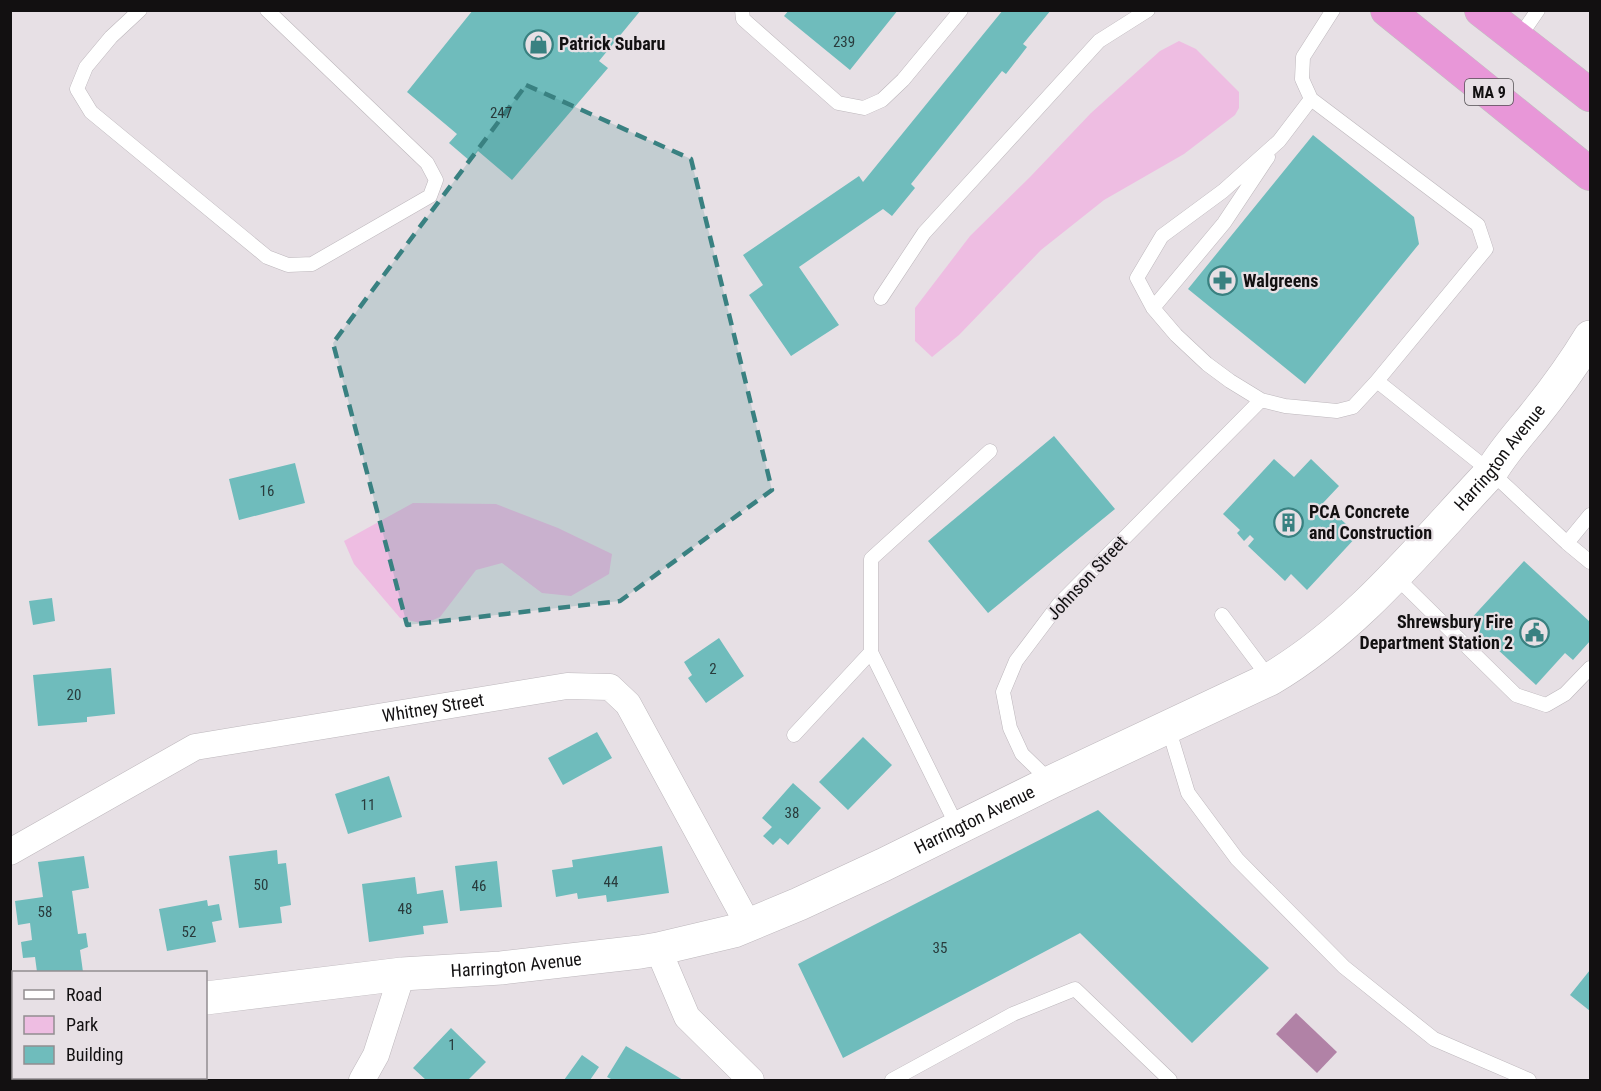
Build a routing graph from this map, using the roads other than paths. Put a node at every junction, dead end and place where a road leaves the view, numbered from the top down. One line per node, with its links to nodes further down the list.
1 (141, 10): 2 (lane)
2 (267, 10)
3 (742, 10): 4 (lane)
4 (961, 10)
5 (1148, 10): 15 (lane)
6 (1333, 10): 12 (lane)
7 (1387, 10): 14 (highway, MA 9)
8 (1481, 10): 10 (highway)
9 (1538, 10): 10 (lane)
10 (1518, 39): 11 (highway)
11 (1590, 95)
12 (1311, 99): 13 (lane); 18 (lane)
13 (1279, 141): 16 (lane); 16 (lane)
14 (1590, 174)
15 (881, 298)
16 (1154, 308): 19 (lane)
17 (1590, 337): 21 (main road, Harrington Avenue)
18 (1377, 381): 19 (lane); 21 (lane)
19 (1261, 400): 32 (lane, Johnson Street)
20 (990, 451): 27 (lane)
21 (1491, 472): 23 (lane); 25 (main road, Harrington Avenue)
22 (1590, 515): 23 (lane)
23 (1567, 543): 24 (lane)
24 (1590, 562)
25 (1394, 575): 28 (lane); 29 (main road, Harrington Avenue)
26 (1222, 615): 29 (lane)
27 (871, 652): 31 (lane); 33 (lane)
28 (1590, 668)
29 (1270, 679): 30 (main road, Harrington Avenue)
30 (1168, 727): 32 (main road, Harrington Avenue); 43 (lane)
31 (794, 735)
32 (1051, 782): 33 (main road, Harrington Avenue)
33 (958, 828): 35 (main road, Harrington Avenue)
34 (10, 852): 35 (street, Whitney Street)
35 (749, 926): 36 (main road, Harrington Avenue)
36 (658, 949): 37 (main road, Harrington Avenue); 39 (street)
37 (402, 974): 38 (main road, Harrington Avenue); 40 (street)
38 (207, 998)
39 (740, 1077)
40 (362, 1080)
41 (892, 1080): 42 (lane)
42 (1170, 1080)
43 (1529, 1080)

